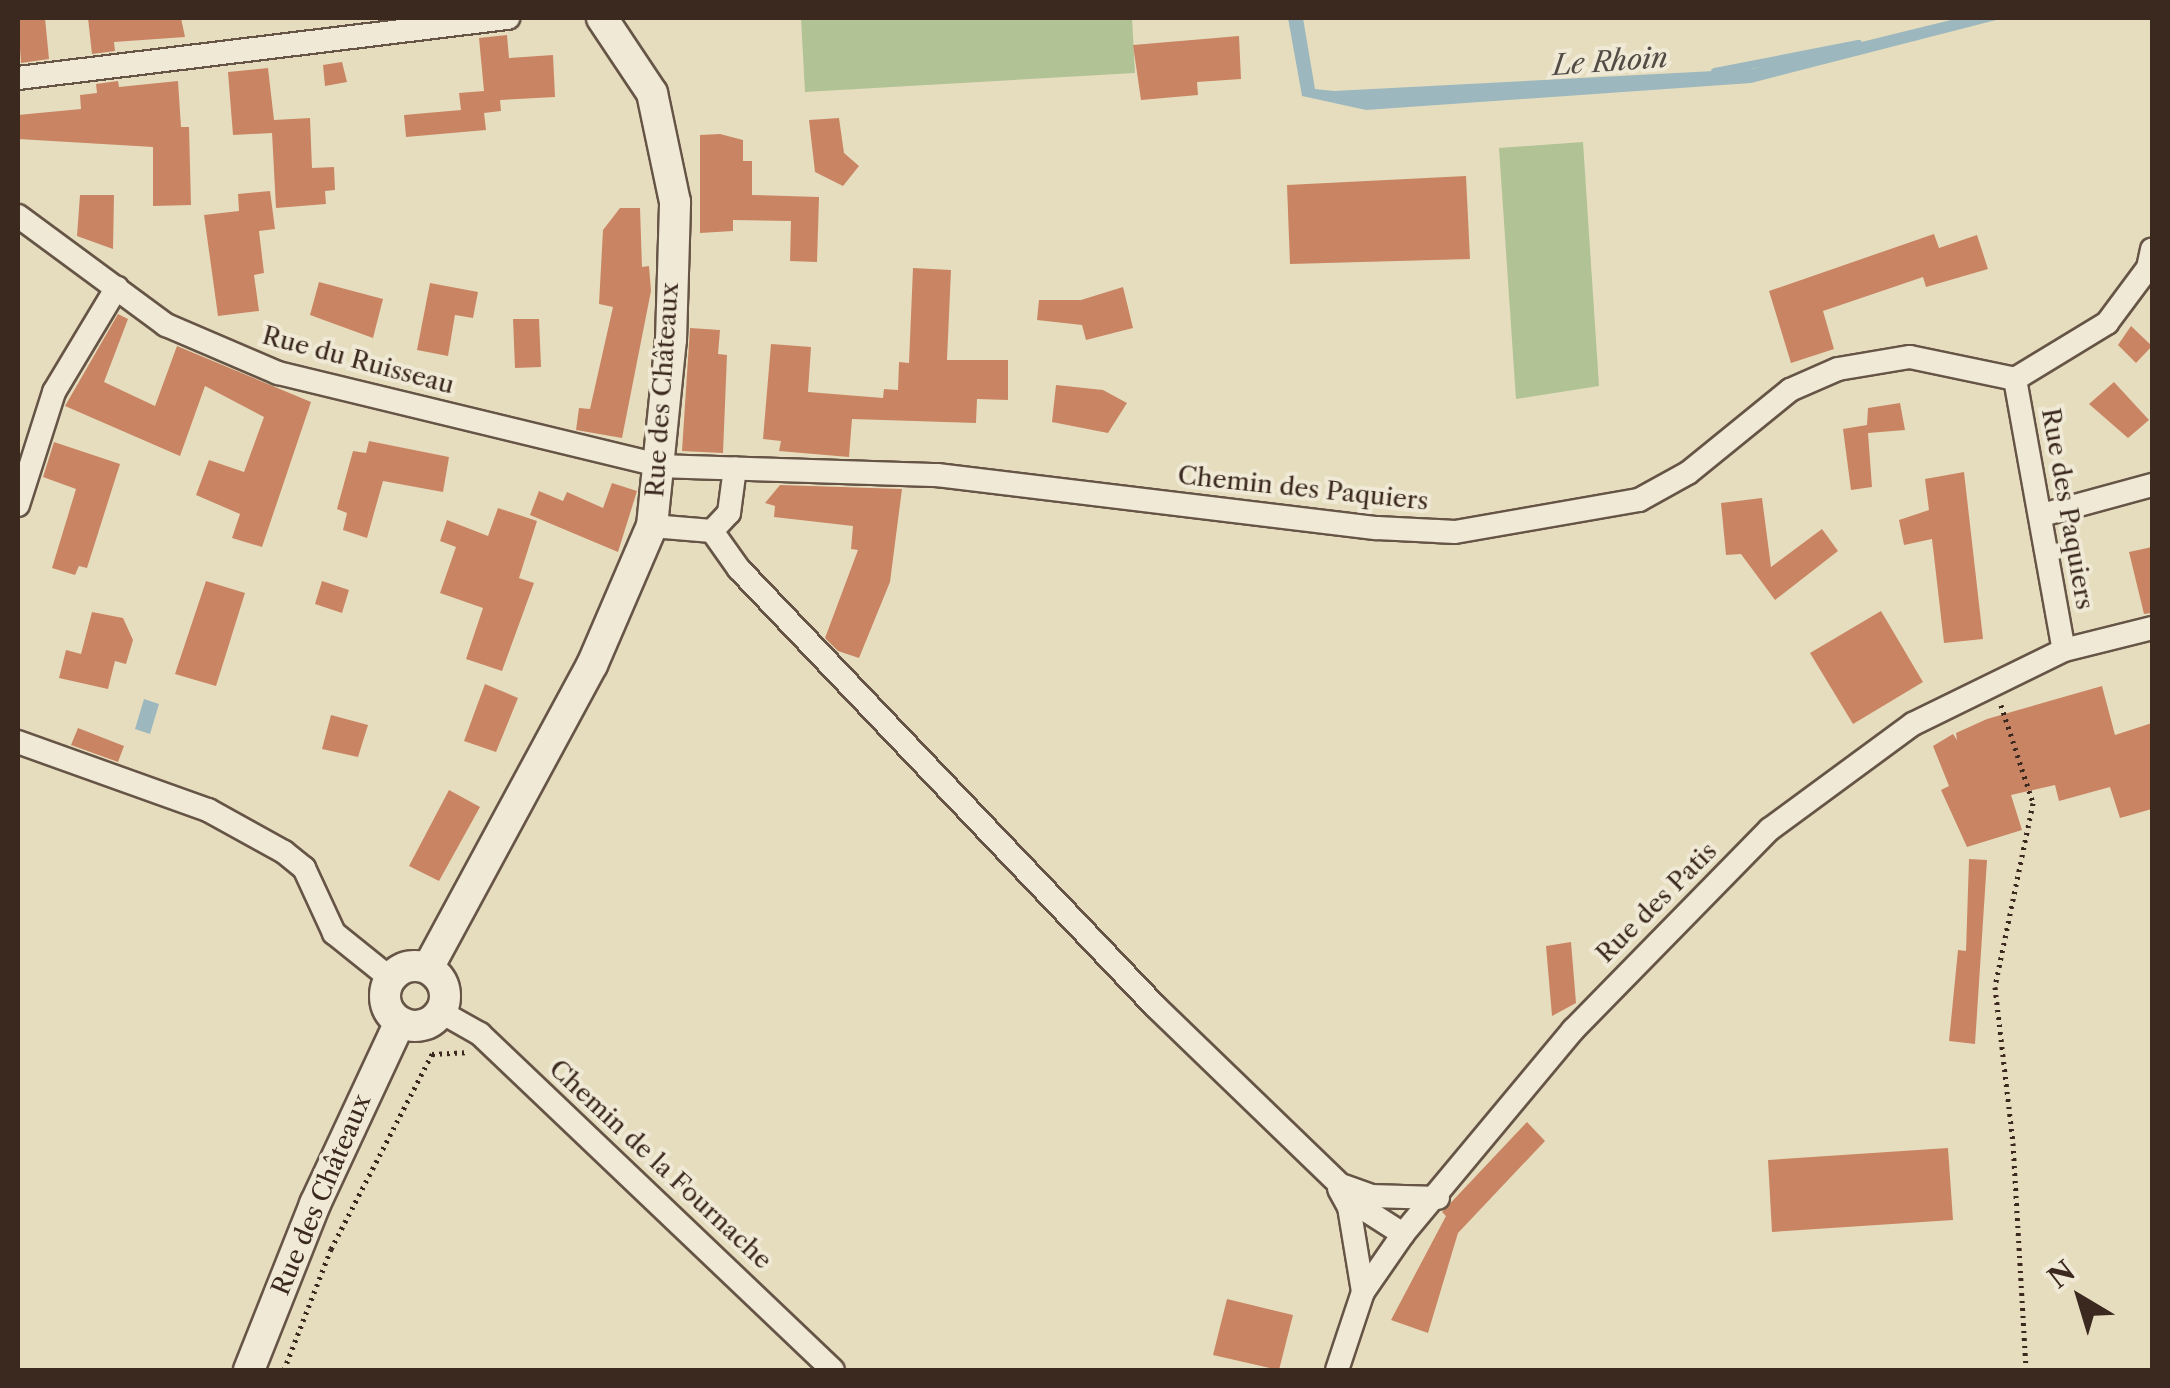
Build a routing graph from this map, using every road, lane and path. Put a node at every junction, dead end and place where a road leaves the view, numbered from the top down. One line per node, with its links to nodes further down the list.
1 (508, 18): 3 (street)
2 (602, 18): 8 (street, Rue des Châteaux)
3 (18, 78)
4 (18, 216): 6 (street, Rue du Ruisseau)
5 (2152, 249): 7 (street)
6 (116, 287): 8 (street, Rue du Ruisseau); 11 (street)
7 (2015, 379): 9 (street, Chemin des Paquiers); 12 (street, Rue des Paquiers)
8 (661, 466): 9 (street, Chemin des Paquiers); 13 (street, Rue des Châteaux)
9 (735, 468): 14 (street)
10 (2152, 485): 12 (street)
11 (18, 505)
12 (2042, 515): 16 (street, Rue des Paquiers)
13 (652, 526): 14 (street); 19 (street, Rue des Châteaux)
14 (712, 531): 24 (street)
15 (2152, 628): 16 (street, Rue des Patis)
16 (2064, 650): 17 (street, Rue des Patis)
17 (1994, 684): 25 (street, Rue des Patis); 32 (path)
18 (18, 742): 20 (street)
19 (428, 968): 20 (street); 21 (street)
20 (390, 978): 22 (street)
21 (441, 1012): 22 (street); 23 (street, Chemin de la Fournache)
22 (400, 1022): 28 (street, Rue des Châteaux)
23 (480, 1034): 29 (path); 30 (street, Chemin de la Fournache)
24 (1336, 1182): 25 (street); 26 (street); 27 (street)
25 (1438, 1198): 26 (street, Rue des Patis)
26 (1403, 1234): 27 (street, Rue des Patis)
27 (1363, 1292): 31 (street, Rue des Patis)
28 (248, 1370)
29 (284, 1370)
30 (832, 1370)
31 (1336, 1370)
32 (2026, 1370)

